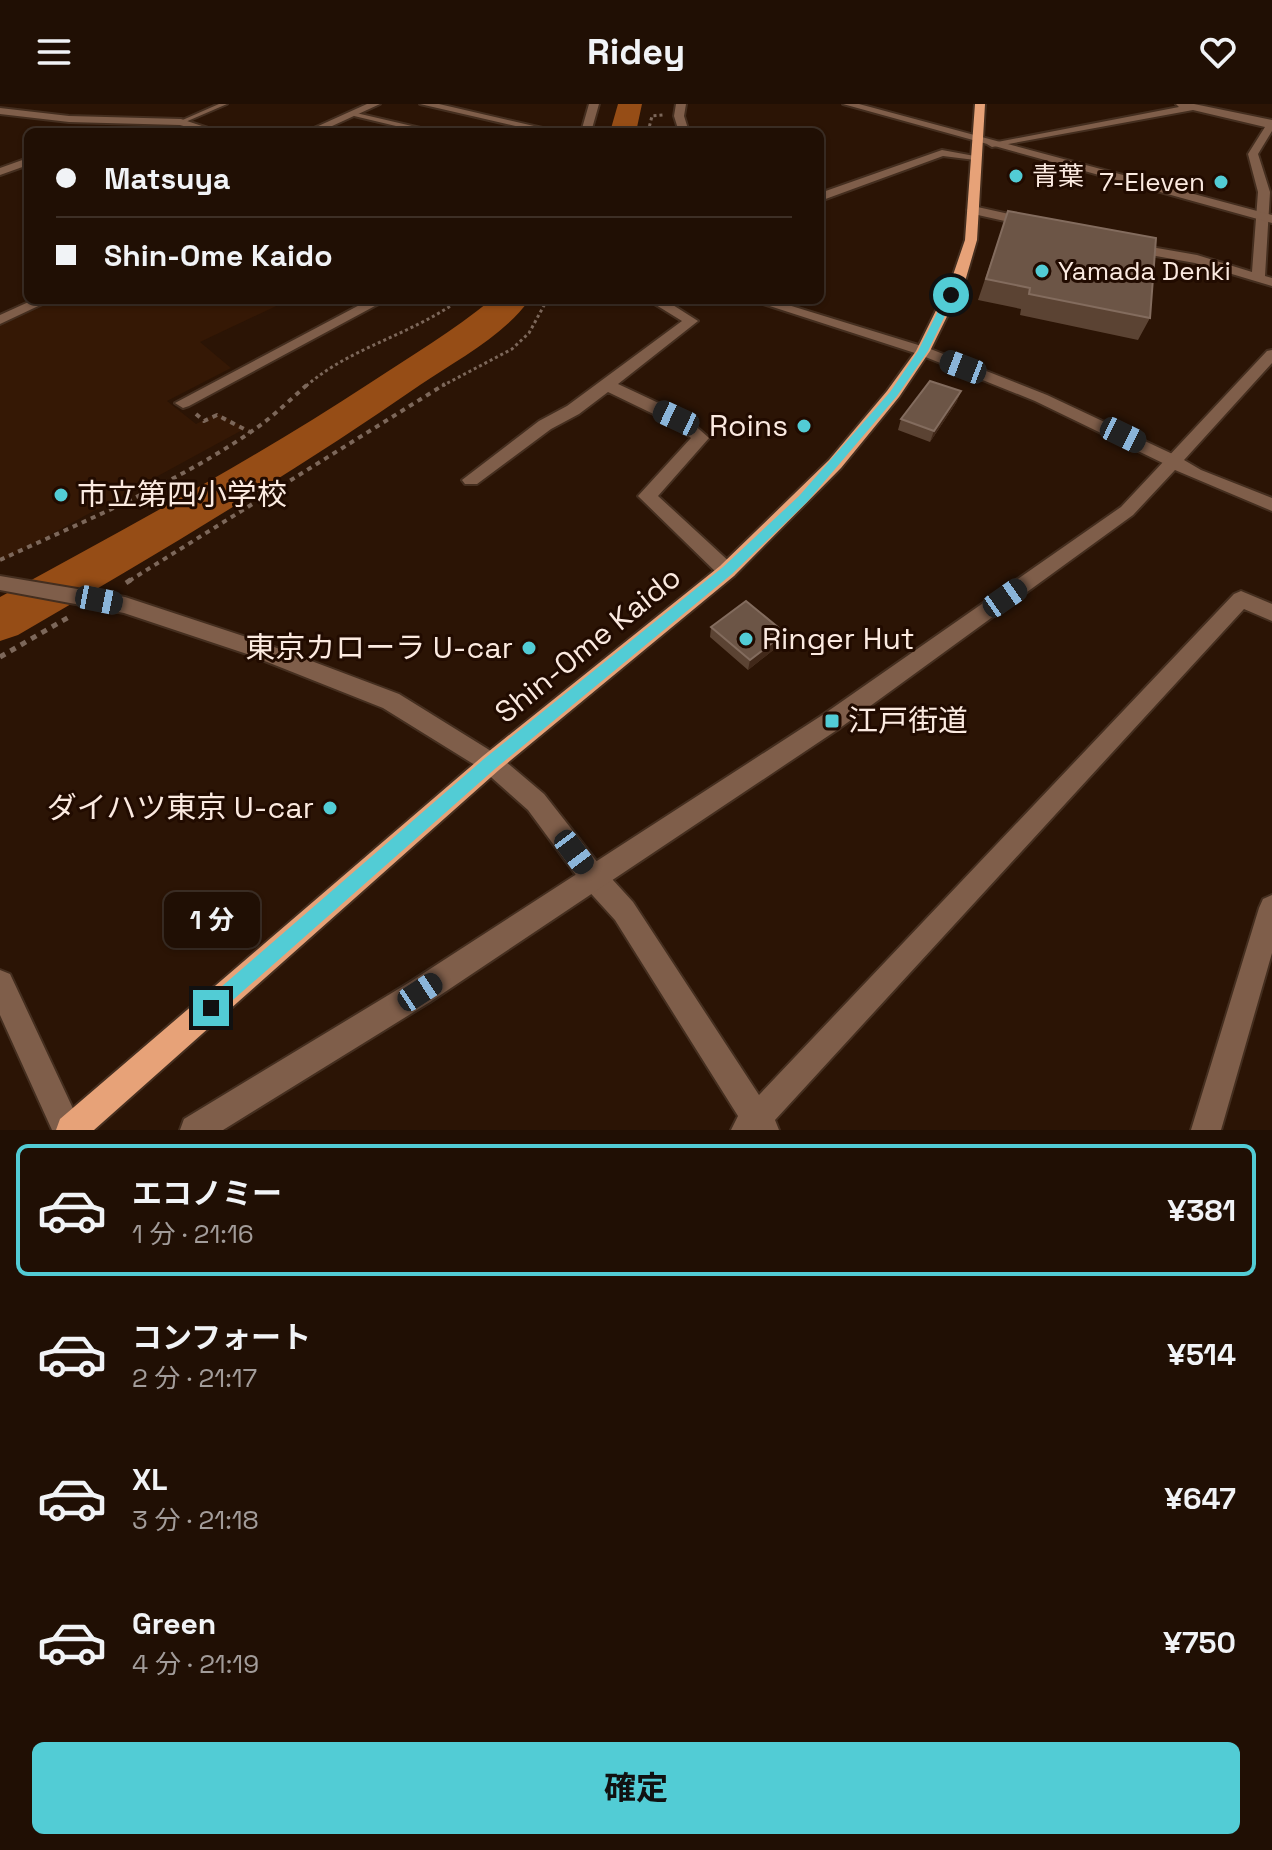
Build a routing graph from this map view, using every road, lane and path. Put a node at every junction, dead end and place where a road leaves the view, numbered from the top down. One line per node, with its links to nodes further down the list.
1 (224, 104): 14 (lane)
2 (375, 104): 11 (street)
3 (425, 104): 21 (street)
4 (593, 104): 22 (street)
5 (681, 104): 24 (street)
6 (848, 104): 25 (street)
7 (980, 104): 25 (main road, Shin-Ome Kaido)
8 (1181, 104): 9 (street)
9 (1193, 107): 15 (street); 25 (street)
10 (0, 111): 13 (street)
11 (352, 114): 19 (street); 20 (lane)
12 (666, 115): 23 (path)
13 (116, 116): 14 (street); 16 (street)
14 (182, 120): 17 (street); 18 (street)
15 (1271, 126): 30 (street)
16 (98, 128)
17 (174, 128)
18 (202, 128)
19 (320, 128)
20 (412, 128)
21 (536, 128)
22 (587, 128)
23 (649, 128)
24 (684, 128)
25 (982, 147): 28 (street); 29 (main road, Shin-Ome Kaido); 30 (street)
26 (24, 163): 27 (street)
27 (0, 172)
28 (824, 196)
29 (973, 210): 31 (street); 42 (main road, Shin-Ome Kaido)
30 (1266, 217): 33 (street)
31 (1043, 226)
32 (1112, 244): 33 (street)
33 (1258, 278): 34 (street)
34 (1272, 282)
35 (35, 304): 41 (street)
36 (371, 304): 45 (street)
37 (454, 304): 46 (path)
38 (543, 304): 53 (path)
39 (662, 304): 44 (street)
40 (771, 304): 42 (street)
41 (0, 320)
42 (923, 351): 47 (street); 51 (main road, Shin-Ome Kaido)
43 (1272, 354): 47 (street)
44 (607, 385): 48 (street); 51 (street)
45 (183, 403): 46 (path)
46 (250, 432): 50 (path)
47 (1175, 462): 49 (street); 57 (street)
48 (471, 480)
49 (1272, 505)
50 (0, 560)
51 (727, 571): 56 (main road, Shin-Ome Kaido)
52 (0, 583): 53 (street)
53 (99, 600): 55 (path); 56 (street)
54 (1272, 613): 60 (street)
55 (0, 657)
56 (491, 763): 57 (street); 61 (main road, Shin-Ome Kaido)
57 (593, 877): 60 (street); 62 (street)
58 (1272, 908): 63 (street)
59 (0, 984): 61 (street)
60 (756, 1127)
61 (70, 1130)
62 (195, 1130)
63 (1206, 1130)

